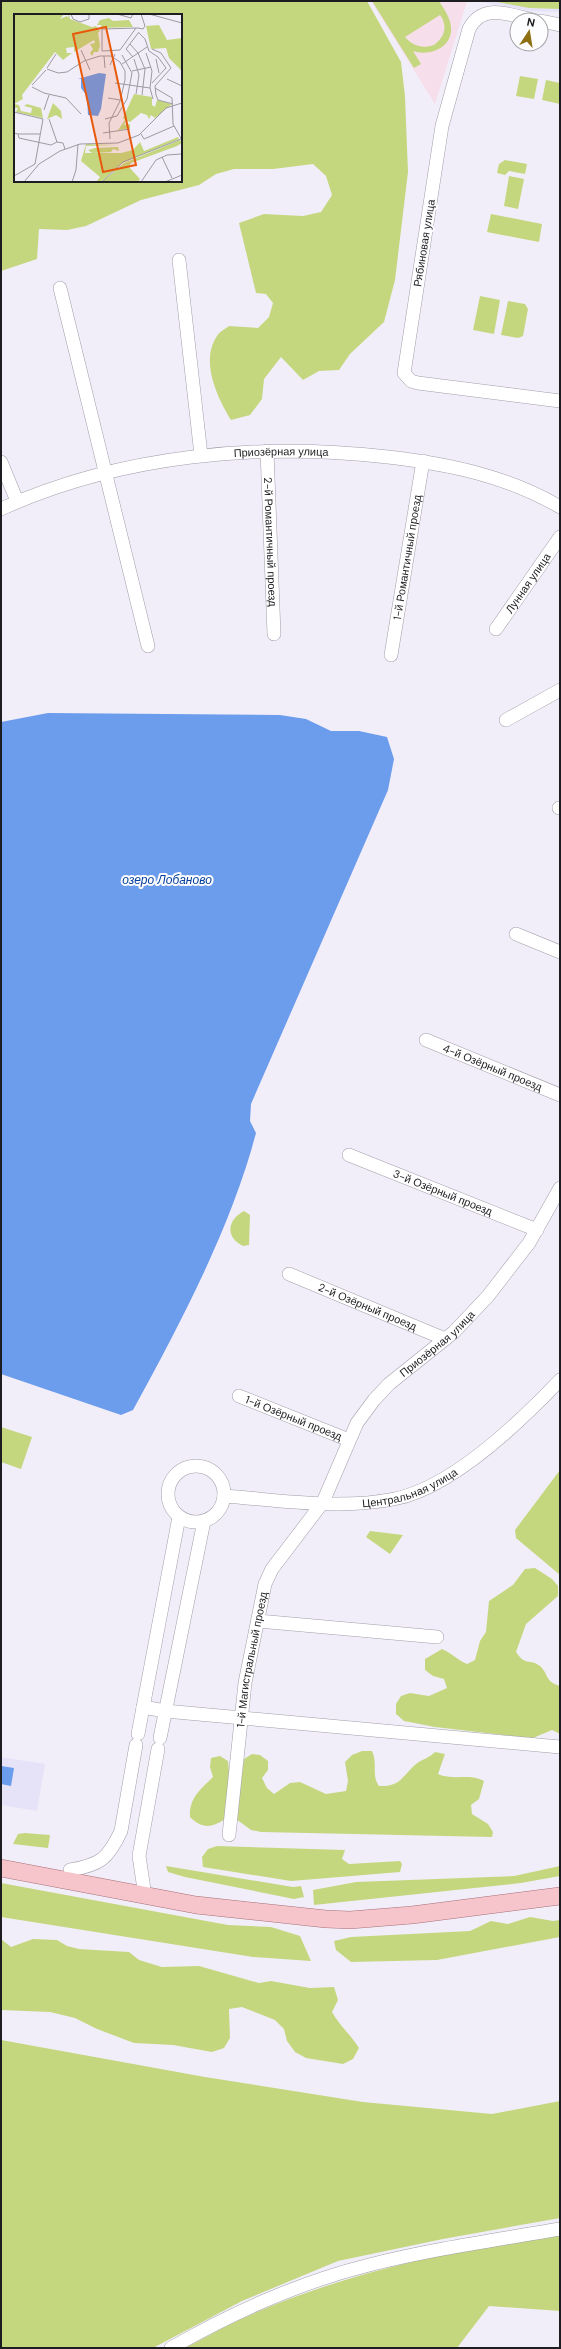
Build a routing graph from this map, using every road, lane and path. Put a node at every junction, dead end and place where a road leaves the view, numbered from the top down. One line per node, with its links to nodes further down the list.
1 (509, 15): 6 (street, Рябиновая улица)
2 (549, 23): 3 (street)
3 (560, 25)
4 (178, 260): 8 (street)
5 (60, 288): 11 (street)
6 (560, 401)
7 (267, 451): 8 (street, Приозёрная улица); 9 (street, Приозёрная улица); 17 (street, 2-й Романтичный проезд)
8 (201, 455): 11 (street, Приозёрная улица)
9 (423, 461): 13 (street, Приозёрная улица); 19 (street, 1-й Романтичный проезд)
10 (1, 462): 12 (street)
11 (106, 474): 12 (street, Приозёрная улица); 18 (street)
12 (17, 502): 14 (street, Приозёрная улица)
13 (560, 507)
14 (1, 509)
15 (560, 537): 16 (street, Лунная улица)
16 (496, 629)
17 (274, 634)
18 (148, 646)
19 (391, 655)
20 (560, 690): 21 (street)
21 (506, 720)
22 (516, 934): 23 (street)
23 (560, 952)
24 (426, 1040): 25 (street, 4-й Озёрный проезд)
25 (560, 1095)
26 (349, 1155): 28 (street, 3-й Озёрный проезд)
27 (560, 1188): 28 (street, Приозёрная улица)
28 (537, 1230): 30 (street, Приозёрная улица)
29 (289, 1274): 30 (street, 2-й Озёрный проезд)
30 (445, 1339): 33 (street, Приозёрная улица)
31 (560, 1380): 35 (street, Центральная улица)
32 (239, 1396): 33 (street, 1-й Озёрный проезд)
33 (349, 1440): 35 (street, Приозёрная улица)
34 (224, 1496): 35 (street, Центральная улица); 36 (street); 37 (street)
35 (323, 1502): 38 (street, 1-й Магистральный проезд)
36 (179, 1517): 37 (street); 40 (street)
37 (204, 1521): 41 (street)
38 (258, 1621): 39 (street); 42 (street, 1-й Магистральный проезд)
39 (437, 1637)
40 (143, 1707): 41 (street); 47 (street)
41 (165, 1711): 42 (street); 48 (street)
42 (241, 1718): 43 (street); 44 (street, 1-й Магистральный проезд)
43 (560, 1747)
44 (229, 1835)
45 (1, 1856): 47 (main road)
46 (1, 1868): 48 (main road)
47 (70, 1870): 48 (main road)
48 (145, 1890): 49 (main road)
49 (560, 1896)
50 (560, 2229): 51 (street)
51 (171, 2348)

